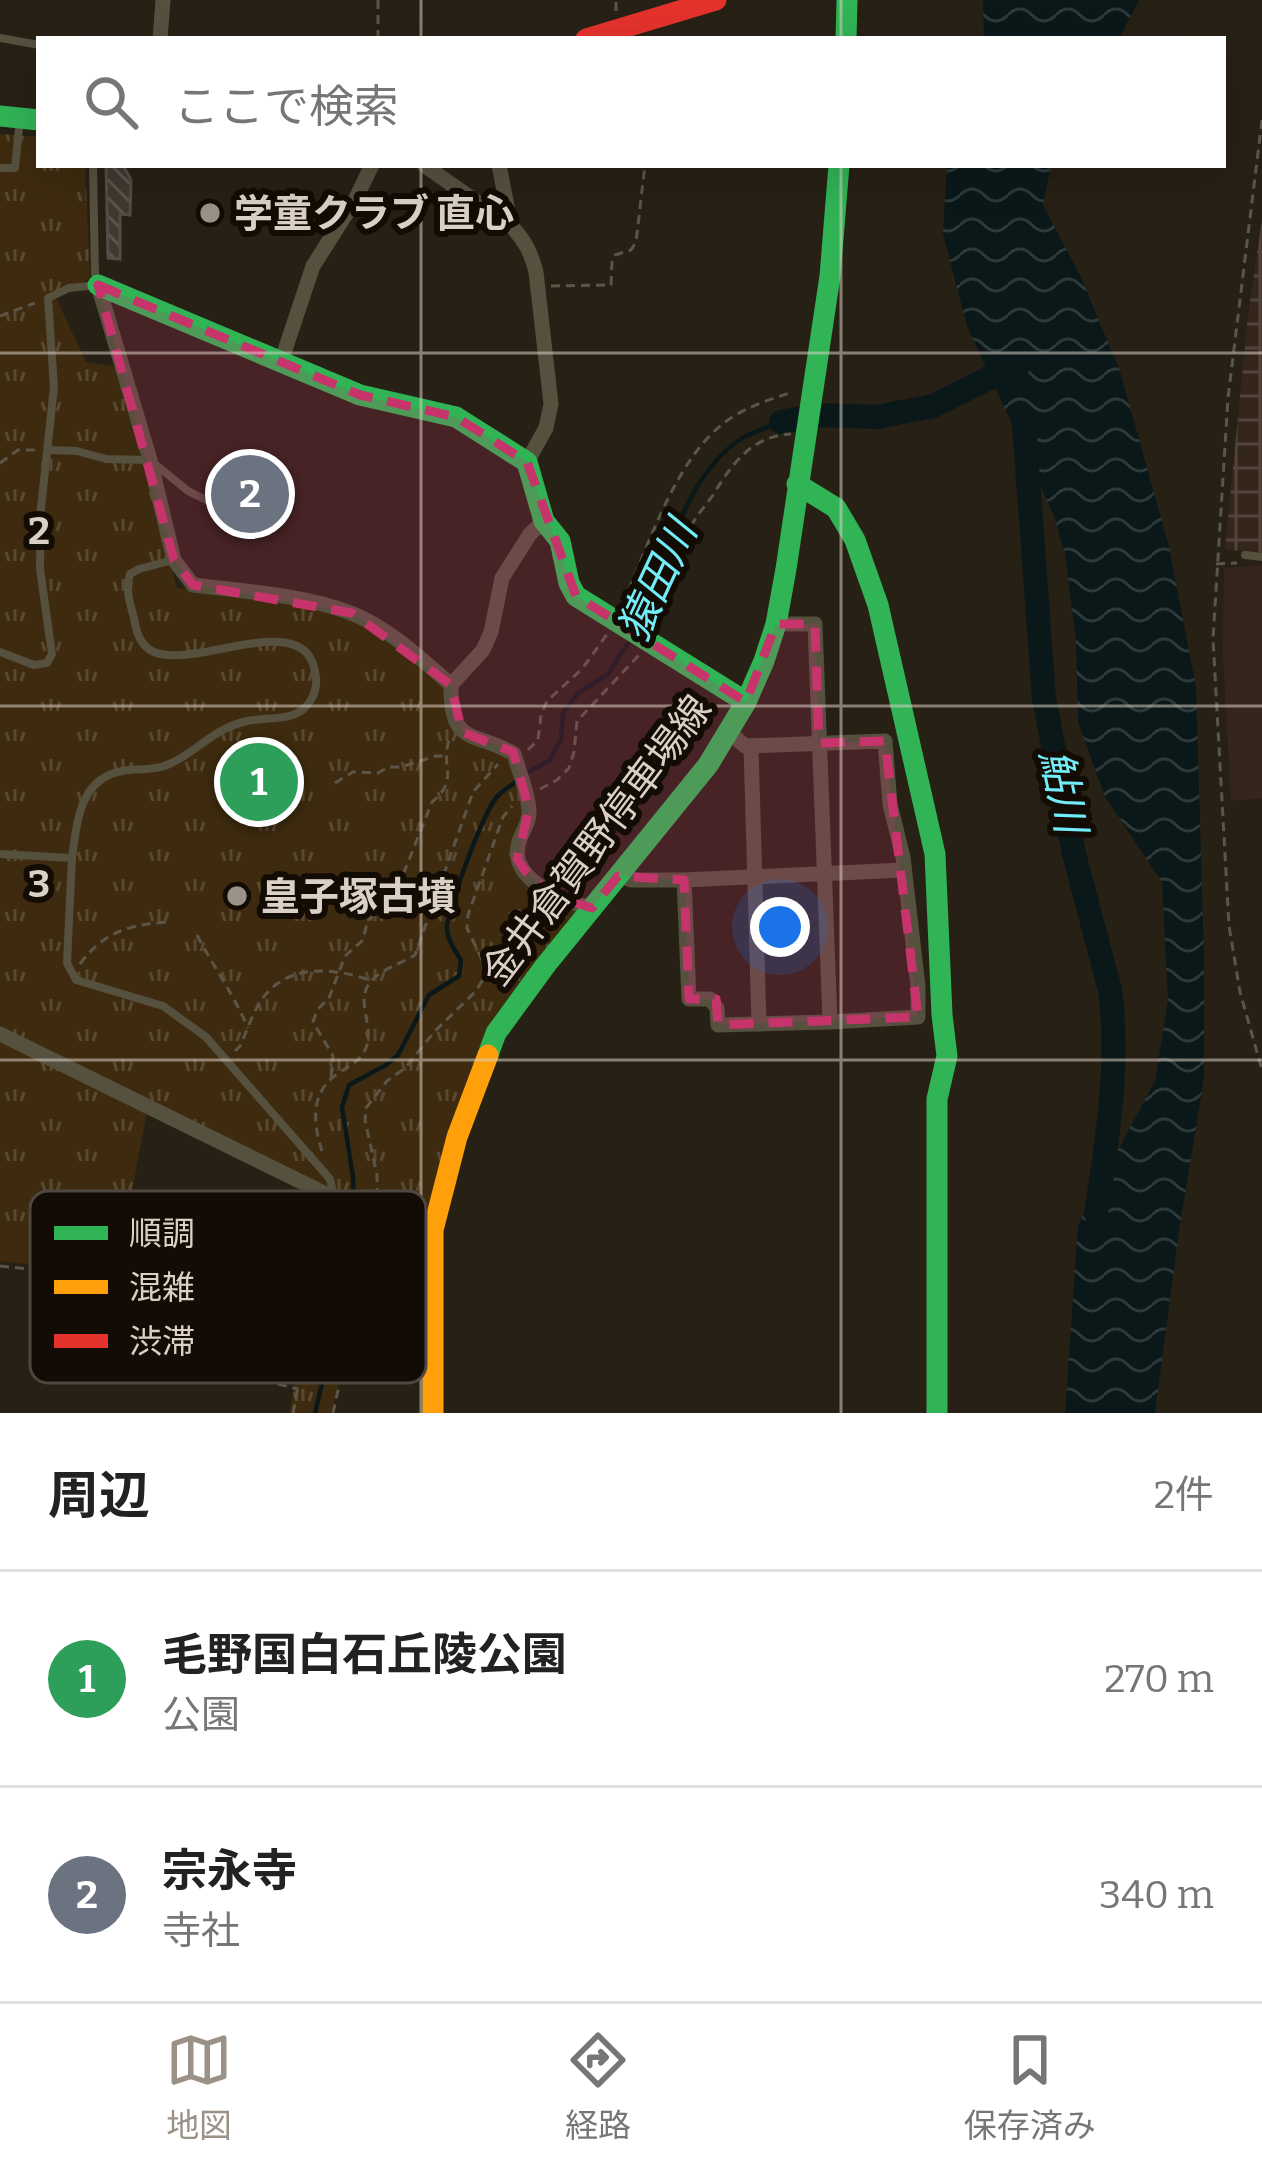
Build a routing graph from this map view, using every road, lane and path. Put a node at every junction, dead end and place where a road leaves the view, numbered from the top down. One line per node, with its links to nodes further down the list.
1 (163, 0): 5 (street)
2 (378, 0): 6 (path)
3 (716, 0): 7 (street)
4 (847, 0): 8 (street)
5 (160, 36)
6 (378, 36)
7 (596, 36)
8 (846, 36)
9 (0, 38): 10 (lane)
10 (36, 44)
11 (20, 118): 13 (lane)
12 (1262, 120): 70 (path)
13 (0, 168)
14 (93, 168): 21 (lane)
15 (371, 168): 25 (street)
16 (428, 168): 20 (street)
17 (500, 168): 20 (street)
18 (645, 168): 22 (path)
19 (839, 168): 26 (street, 金井倉賀野停車場線)
20 (511, 226): 22 (street)
21 (98, 285): 23 (lane); 25 (street); 29 (street)
22 (538, 286): 30 (street)
23 (48, 298): 24 (path); 28 (lane)
24 (0, 316)
25 (281, 362): 30 (street)
26 (811, 393): 27 (street, 金井倉賀野停車場線); 38 (path)
27 (806, 432): 32 (street, 金井倉賀野停車場線); 40 (path)
28 (49, 450): 29 (lane); 31 (path); 41 (lane)
29 (150, 460): 33 (lane); 37 (street)
30 (527, 462): 34 (street)
31 (0, 464)
32 (797, 484): 39 (street, 金井倉賀野停車場線); 87 (street)
33 (212, 503)
34 (544, 521): 38 (street); 42 (street)
35 (1245, 555): 36 (lane)
36 (1262, 557)
37 (173, 560): 42 (street); 53 (lane)
38 (615, 622): 40 (street); 48 (path)
39 (776, 623): 43 (street, 金井倉賀野停車場線); 46 (street)
40 (650, 642): 43 (street); 51 (path)
41 (0, 652)
42 (451, 685): 44 (street)
43 (746, 702): 45 (street, 金井倉賀野停車場線)
44 (455, 723): 48 (street); 49 (path)
45 (729, 732): 47 (street); 56 (street, 金井倉賀野停車場線)
46 (819, 743): 47 (street); 54 (street); 55 (street)
47 (751, 746): 57 (street)
48 (514, 754): 51 (street); 64 (path)
49 (447, 756): 50 (path); 62 (path)
50 (335, 783)
51 (525, 794): 59 (street); 75 (path)
52 (0, 854): 53 (lane)
53 (72, 859): 63 (lane)
54 (904, 871): 55 (street); 65 (street)
55 (824, 874): 57 (street); 65 (street)
56 (618, 876): 58 (street); 59 (street, 金井倉賀野停車場線)
57 (755, 877): 58 (street); 66 (street)
58 (684, 880): 66 (street)
59 (592, 908): 77 (street, 金井倉賀野停車場線)
60 (169, 922): 63 (path)
61 (196, 935): 67 (path)
62 (338, 972): 64 (path); 67 (path); 71 (path)
63 (73, 976): 69 (lane)
64 (370, 981): 71 (path)
65 (830, 1022): 66 (street)
66 (759, 1024)
67 (248, 1029): 69 (path)
68 (0, 1034): 73 (street)
69 (226, 1060): 72 (lane)
70 (1262, 1070)
71 (330, 1078): 72 (path)
72 (330, 1179): 74 (lane)
73 (321, 1191)
74 (334, 1191)
75 (376, 1191)
76 (426, 1228): 77 (street)
77 (433, 1230): 86 (street, 金井倉賀野停車場線)
78 (0, 1266): 79 (path)
79 (30, 1269)
80 (275, 1383): 83 (path)
81 (299, 1383): 83 (path)
82 (339, 1383): 85 (path)
83 (298, 1389): 84 (path)
84 (293, 1413)
85 (333, 1413)
86 (433, 1413)
87 (937, 1413)

